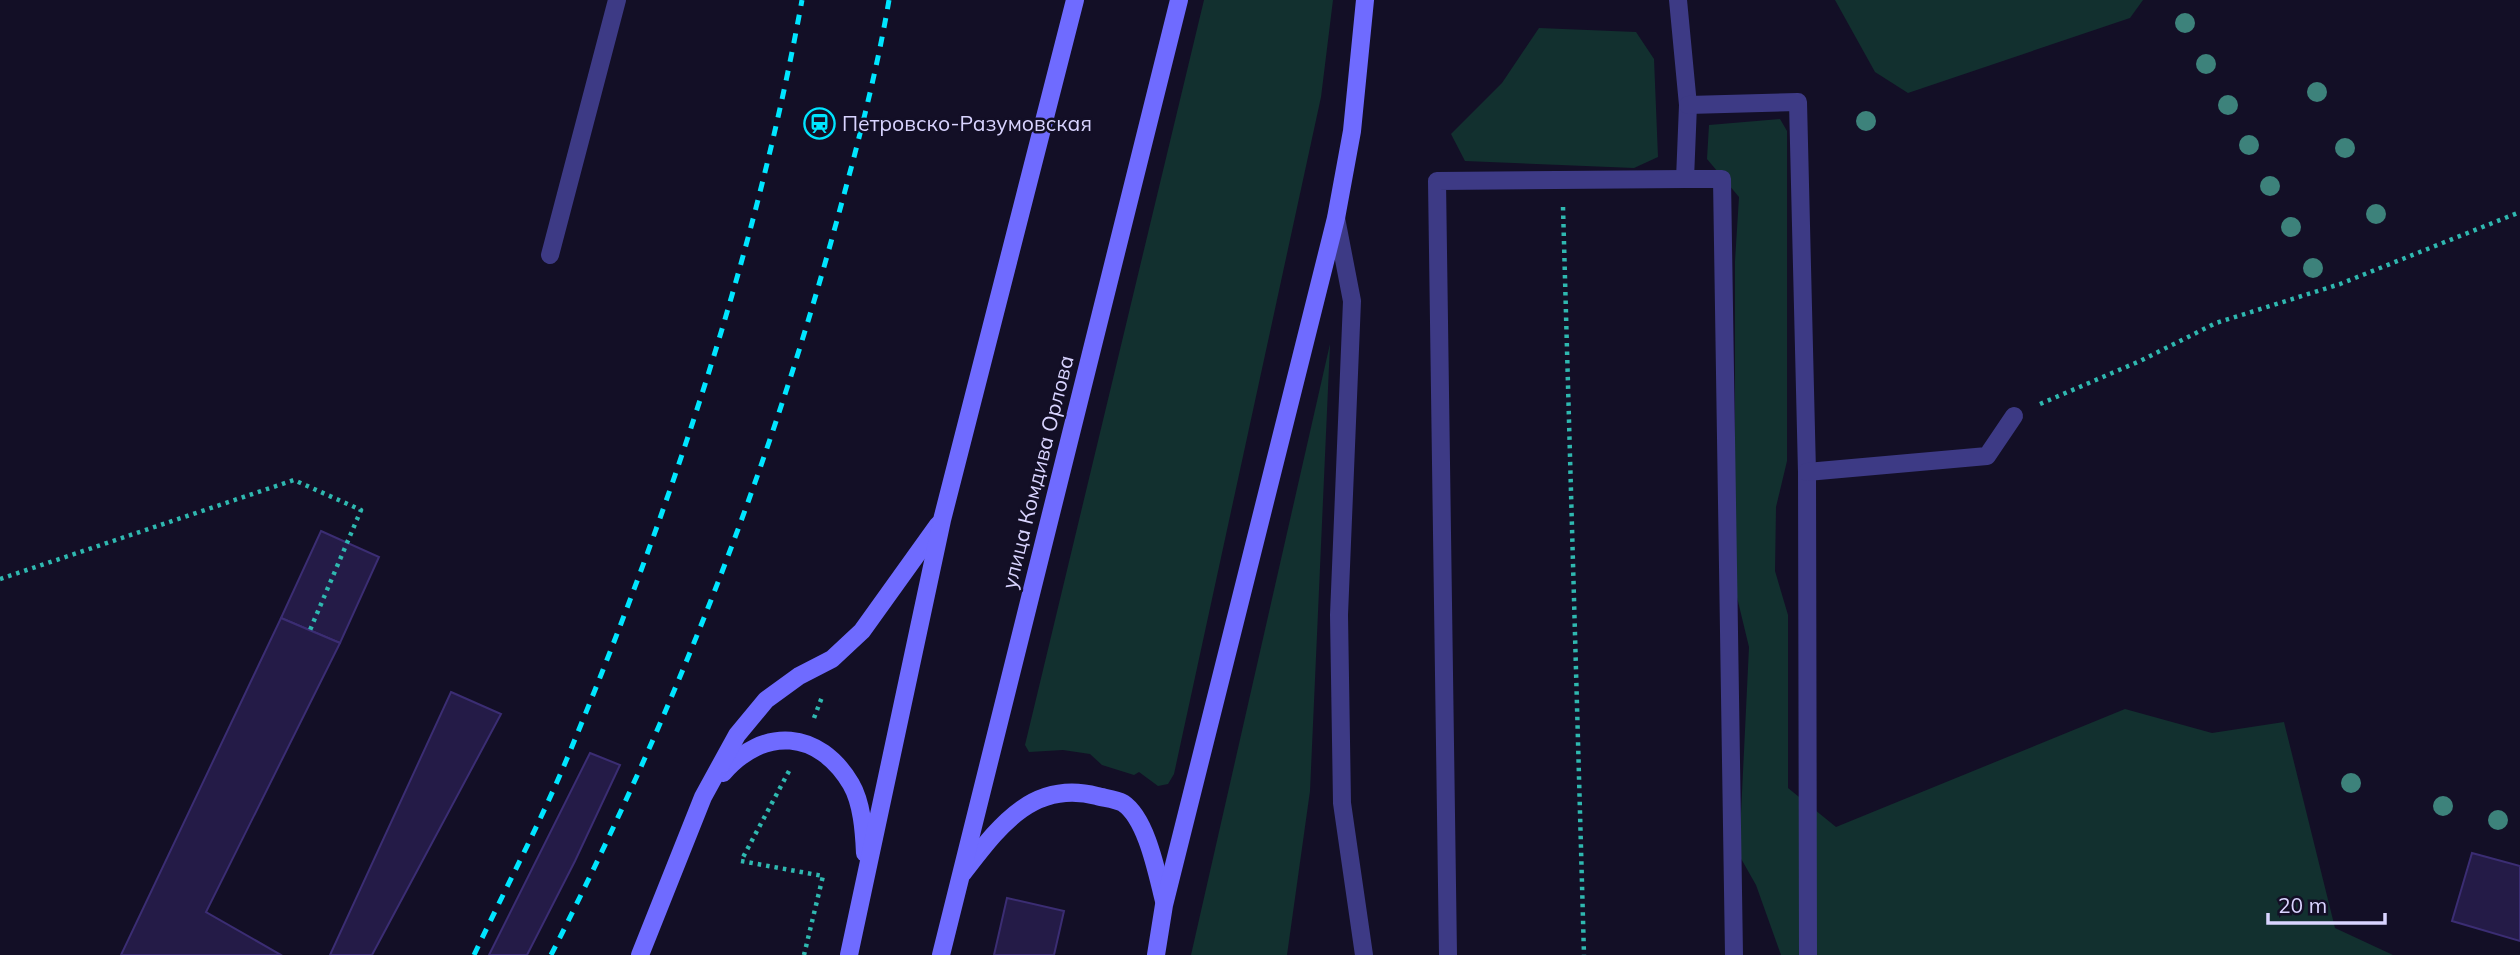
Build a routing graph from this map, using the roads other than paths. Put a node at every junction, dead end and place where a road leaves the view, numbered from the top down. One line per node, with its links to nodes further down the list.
1 (617, 0): 9 (lane)
2 (1075, 0): 12 (street)
3 (1179, 0): 14 (street, улица Комдива Орлова)
4 (1365, 0): 8 (street)
5 (1678, 0): 6 (lane)
6 (1688, 105): 7 (lane); 11 (lane)
7 (1685, 179): 22 (lane); 23 (lane)
8 (1336, 218): 16 (street); 21 (lane)
9 (550, 255)
10 (2014, 416): 11 (lane)
11 (1807, 472): 24 (lane)
12 (942, 520): 13 (street); 15 (street)
13 (703, 797): 15 (street); 17 (street)
14 (959, 878): 16 (street); 19 (street, улица Комдива Орлова)
15 (866, 880): 18 (street)
16 (1164, 905): 20 (street)
17 (640, 955)
18 (849, 955)
19 (941, 955)
20 (1156, 955)
21 (1363, 955)
22 (1448, 955)
23 (1734, 955)
24 (1808, 955)

